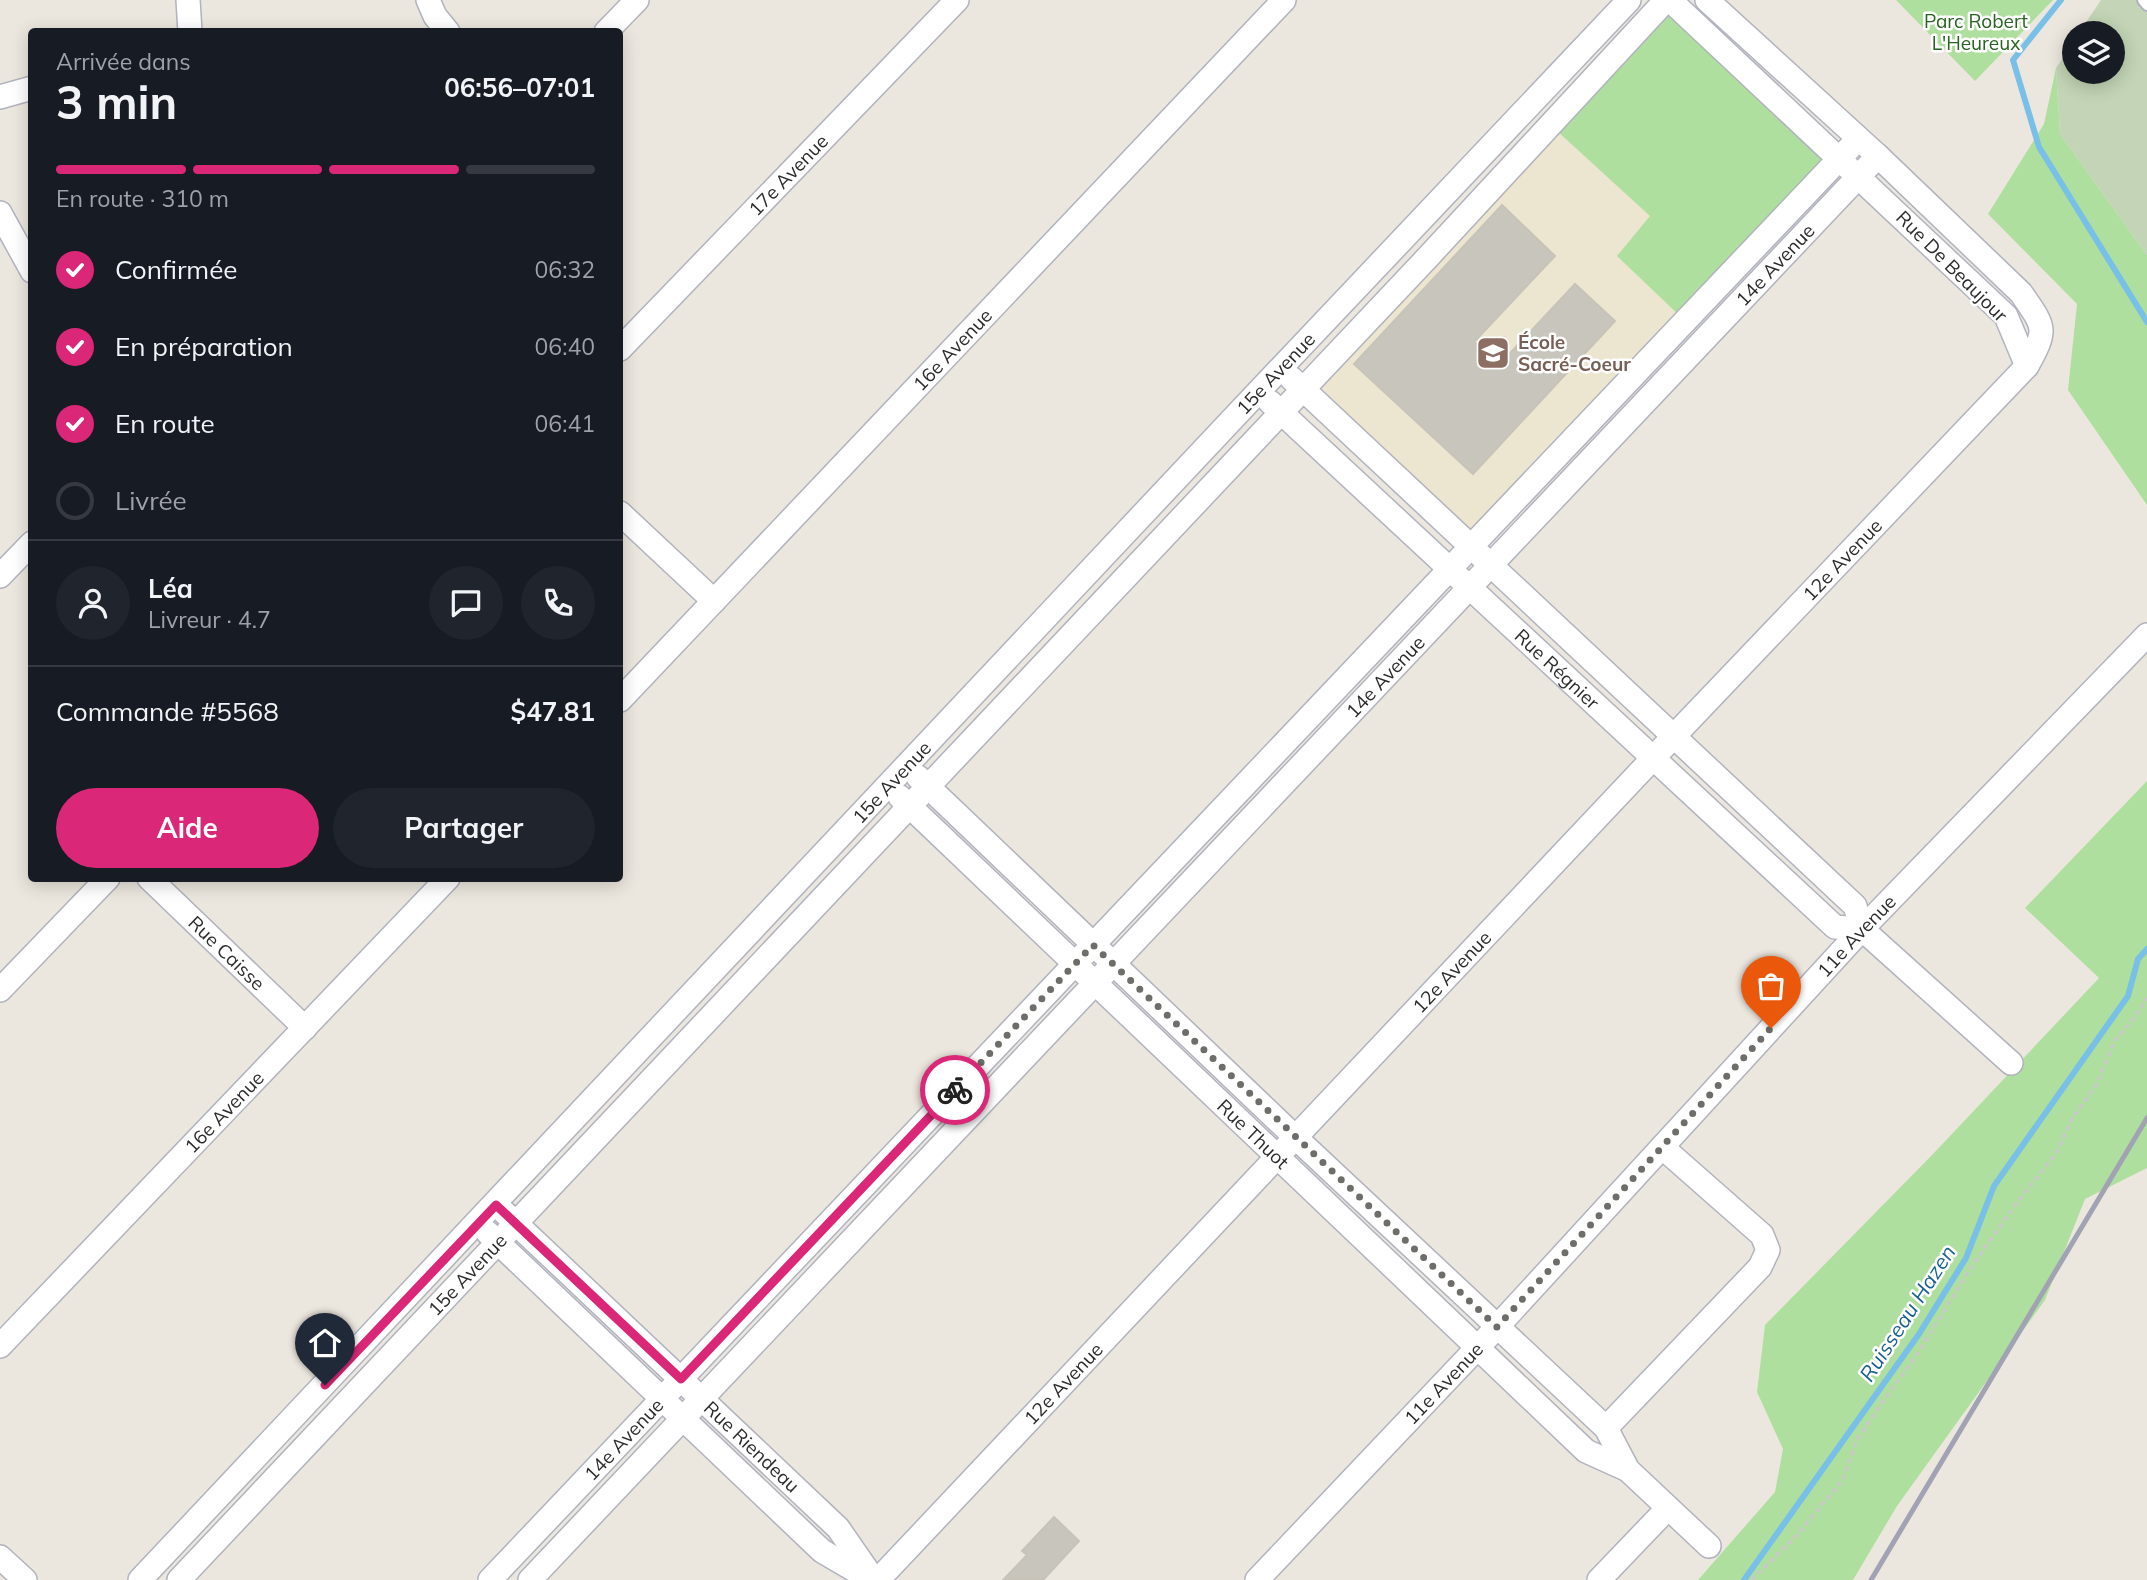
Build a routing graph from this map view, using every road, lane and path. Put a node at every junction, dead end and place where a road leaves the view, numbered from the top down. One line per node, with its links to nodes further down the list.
1 (188, 0): 11 (street)
2 (428, 0): 12 (street)
3 (636, 0): 13 (street)
4 (957, 0): 26 (street, 17e Avenue)
5 (1284, 0): 41 (street, 16e Avenue)
6 (1629, 0): 16 (street, 15e Avenue)
7 (1668, 0): 19 (street, 15e Avenue); 20 (street, Rue De Beaujour)
8 (1707, 0): 17 (street, Rue De Beaujour)
9 (2143, 0): 10 (lane)
10 (2147, 5)
11 (190, 28)
12 (446, 28)
13 (610, 28)
14 (28, 89): 15 (street)
15 (0, 97)
16 (1498, 138): 19 (street); 23 (street, 15e Avenue)
17 (1858, 139): 18 (street, Rue De Beaujour); 20 (street, 14e Avenue)
18 (1878, 156): 21 (street, 14e Avenue); 27 (street, Rue De Beaujour)
19 (1521, 157): 24 (street, 15e Avenue)
20 (1840, 157): 21 (street, Rue De Beaujour); 33 (street, 14e Avenue)
21 (1859, 176): 27 (street, Rue De Beaujour); 35 (street, 14e Avenue)
22 (0, 213): 25 (street)
23 (1408, 236): 24 (street); 28 (street, 15e Avenue)
24 (1428, 257): 29 (street, 15e Avenue)
25 (28, 264)
26 (623, 346)
27 (2027, 366): 44 (street, 12e Avenue)
28 (1281, 368): 29 (street, Rue Régnier); 30 (street, 15e Avenue)
29 (1303, 388): 31 (street, 15e Avenue); 33 (street, Rue Régnier)
30 (1259, 392): 31 (street, Rue Régnier); 37 (street, 15e Avenue)
31 (1281, 412): 36 (street, Rue Régnier); 40 (street, 15e Avenue)
32 (623, 516): 41 (street)
33 (1471, 546): 35 (street, Rue Régnier); 36 (street, 14e Avenue)
34 (28, 547): 38 (street)
35 (1491, 565): 39 (street, 14e Avenue); 44 (street, Rue Régnier)
36 (1450, 569): 39 (street, Rue Régnier); 54 (street, 14e Avenue)
37 (1089, 573): 40 (street); 46 (street, 15e Avenue)
38 (0, 576)
39 (1469, 587): 45 (street, Rue Régnier); 56 (street, 14e Avenue)
40 (1109, 594): 48 (street, 15e Avenue)
41 (713, 601): 43 (street, 16e Avenue)
42 (2147, 635): 53 (street, 11e Avenue)
43 (623, 697)
44 (1674, 736): 45 (street, 12e Avenue); 53 (street, Rue Régnier)
45 (1653, 758): 53 (street, Rue Régnier); 64 (street, 12e Avenue)
46 (906, 766): 47 (street, 15e Avenue); 48 (street, Rue Thuot)
47 (887, 785): 49 (street, Rue Thuot); 59 (street, 15e Avenue)
48 (927, 786): 49 (street, 15e Avenue); 54 (street, Rue Thuot)
49 (909, 806): 55 (street, Rue Thuot); 61 (street, 15e Avenue)
50 (104, 882): 58 (street)
51 (153, 882): 62 (street, Rue Caisse)
52 (444, 882): 62 (street, 16e Avenue)
53 (1862, 929): 63 (street, Rue Régnier); 65 (street, 11e Avenue)
54 (1093, 945): 55 (street, 14e Avenue); 56 (street, Rue Thuot)
55 (1076, 963): 57 (street, Rue Thuot); 67 (street, 14e Avenue)
56 (1113, 964): 57 (street, 14e Avenue); 64 (street, Rue Thuot)
57 (1096, 982): 66 (street, Rue Thuot); 68 (street, 14e Avenue)
58 (0, 990)
59 (694, 993): 61 (street); 69 (street, 15e Avenue)
60 (2147, 998): 95 (path)
61 (715, 1012): 71 (street, 15e Avenue)
62 (305, 1028): 74 (street, 16e Avenue)
63 (2011, 1063)
64 (1295, 1137): 66 (street, 12e Avenue); 73 (street, Rue Thuot)
65 (1662, 1147): 73 (street, 11e Avenue); 81 (street)
66 (1278, 1155): 75 (street, Rue Thuot); 92 (street, 12e Avenue)
67 (873, 1176): 68 (street); 76 (street, 14e Avenue)
68 (894, 1195): 77 (street, 14e Avenue)
69 (496, 1205): 70 (street, 15e Avenue); 71 (street, Rue Riendeau)
70 (478, 1223): 72 (street, Rue Riendeau); 80 (street, 15e Avenue)
71 (515, 1223): 72 (street, 15e Avenue); 76 (street, Rue Riendeau)
72 (497, 1242): 78 (street, Rue Riendeau); 82 (street, 15e Avenue)
73 (1497, 1327): 75 (street, 11e Avenue); 81 (street, Rue Thuot)
74 (0, 1346)
75 (1478, 1347): 83 (street, Rue Thuot); 93 (street, 11e Avenue)
76 (681, 1379): 77 (street, Rue Riendeau); 78 (street, 14e Avenue)
77 (701, 1398): 79 (street, 14e Avenue); 92 (street, Rue Riendeau)
78 (662, 1399): 79 (street, Rue Riendeau); 90 (street, 14e Avenue)
79 (682, 1418): 91 (street, 14e Avenue); 92 (street, Rue Riendeau)
80 (287, 1425): 82 (street); 88 (street, 15e Avenue)
81 (1606, 1428): 83 (street, Rue Thuot)
82 (306, 1444): 89 (street, 15e Avenue)
83 (1628, 1470): 84 (street, Rue Thuot)
84 (1668, 1508): 85 (street, Rue Thuot); 94 (street)
85 (1709, 1546)
86 (0, 1557): 87 (street)
87 (25, 1580)
88 (140, 1580)
89 (179, 1580)
90 (490, 1580)
91 (530, 1580)
92 (874, 1580)
93 (1257, 1580)
94 (1599, 1580)
95 (1752, 1580)

